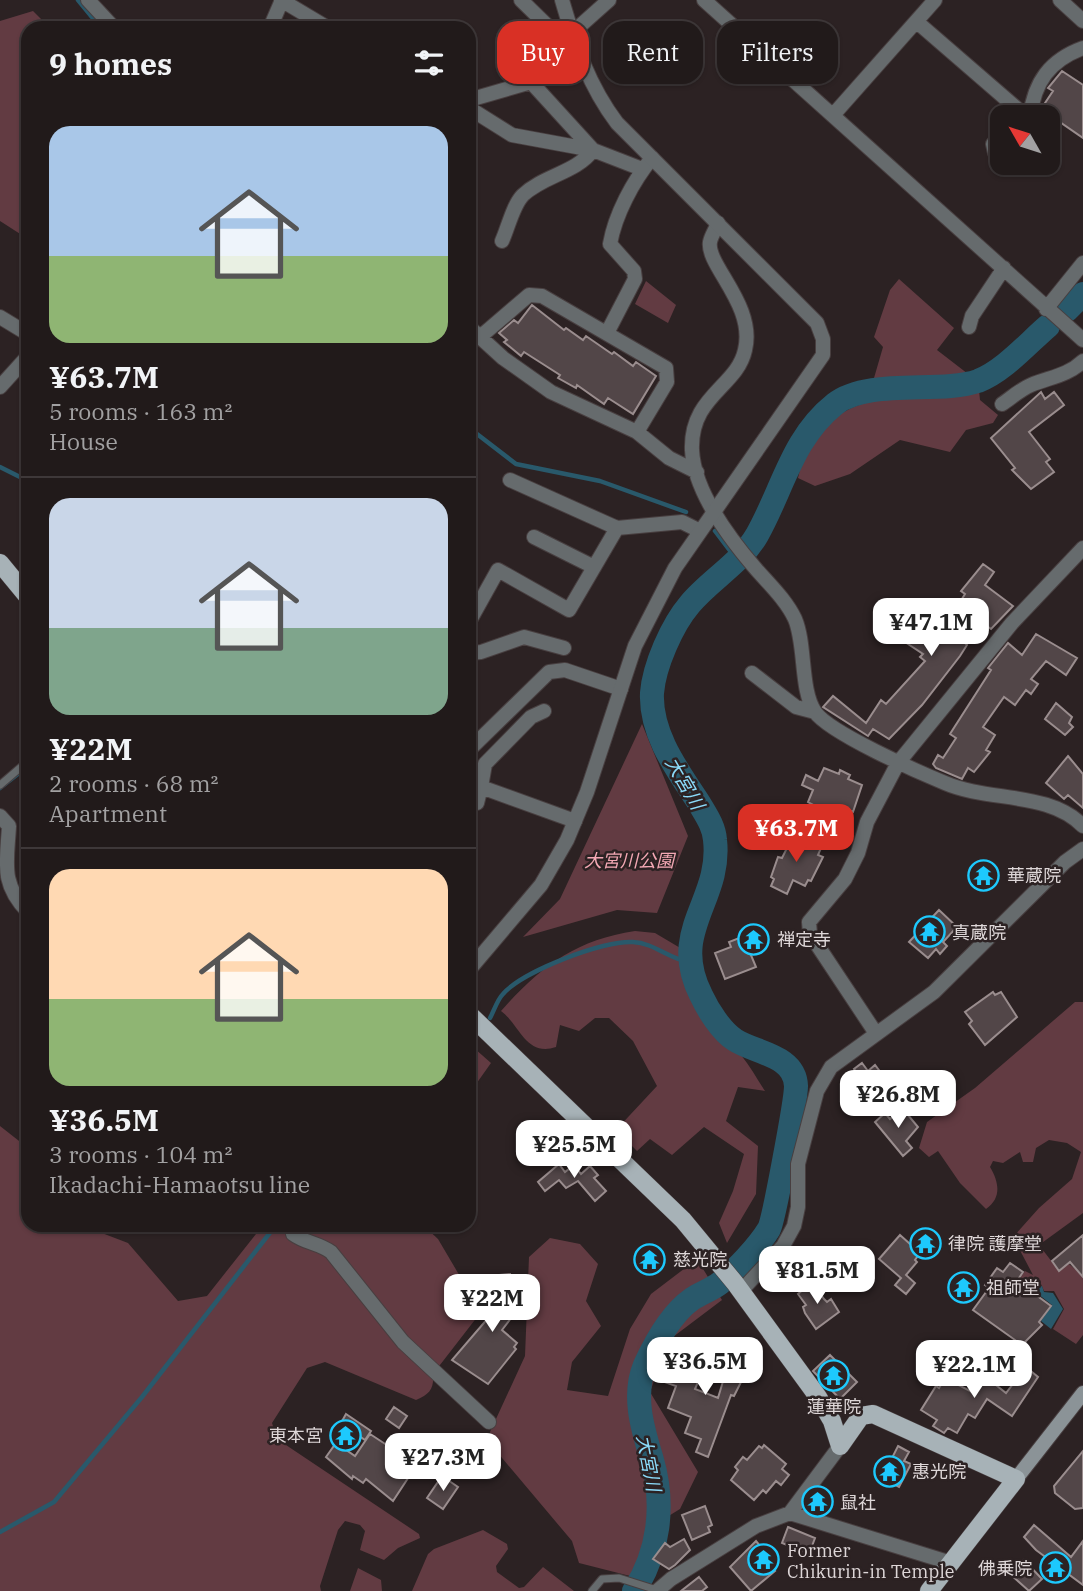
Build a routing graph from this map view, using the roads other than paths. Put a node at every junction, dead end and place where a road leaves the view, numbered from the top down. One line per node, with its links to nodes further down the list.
1 (88, 0): 9 (street)
2 (282, 0): 10 (street); 11 (street)
3 (521, 0): 12 (street)
4 (562, 0): 13 (street)
5 (609, 0): 14 (street)
6 (704, 0): 25 (street)
7 (935, 0): 16 (street)
8 (1060, 0): 15 (street)
9 (108, 21)
10 (273, 21)
11 (316, 21)
12 (547, 21)
13 (565, 21)
14 (586, 21)
15 (1083, 21)
16 (917, 22): 22 (street); 25 (street)
17 (1083, 48): 23 (street)
18 (589, 79): 27 (street)
19 (524, 84): 21 (street)
20 (533, 84): 26 (street)
21 (476, 98)
22 (1014, 105)
23 (1029, 105)
24 (476, 112): 26 (street)
25 (834, 114): 31 (street)
26 (593, 150): 27 (street); 29 (street)
27 (647, 164): 28 (street); 38 (street)
28 (718, 223): 45 (street); 47 (street)
29 (502, 241)
30 (1083, 263): 32 (street)
31 (1004, 268): 32 (street); 34 (street)
32 (1046, 309): 39 (street)
33 (0, 317): 35 (street)
34 (968, 327)
35 (21, 330)
36 (476, 331): 38 (street)
37 (476, 333): 44 (street)
38 (607, 333): 44 (street)
39 (1083, 340)
40 (1083, 361): 43 (street)
41 (21, 364): 42 (street)
42 (0, 387)
43 (1002, 404)
44 (637, 432): 45 (street)
45 (696, 472): 47 (street)
46 (510, 480): 48 (street)
47 (714, 508): 49 (street); 61 (street)
48 (617, 528): 49 (street); 53 (street)
49 (698, 530): 59 (street)
50 (534, 537): 53 (street)
51 (1083, 548): 63 (street)
52 (0, 563): 54 (main road)
53 (594, 567): 55 (street)
54 (21, 588)
55 (476, 609)
56 (564, 648): 57 (street)
57 (476, 652)
58 (752, 673): 61 (street)
59 (621, 689): 62 (street); 69 (street)
60 (544, 711): 66 (street)
61 (815, 712): 63 (street)
62 (476, 743)
63 (898, 763): 70 (street); 75 (street)
64 (21, 767): 65 (lane)
65 (0, 785)
66 (481, 787): 67 (street); 69 (street)
67 (477, 803)
68 (0, 816): 72 (street)
69 (575, 821): 73 (street)
70 (1083, 827)
71 (1083, 849): 75 (street)
72 (21, 904)
73 (476, 962)
74 (476, 1021): 77 (main road)
75 (875, 1032): 77 (street)
76 (293, 1234): 79 (street)
77 (738, 1287): 80 (main road)
78 (1083, 1393): 81 (main road)
79 (489, 1422)
80 (840, 1446): 81 (main road); 82 (street)
81 (1016, 1479): 83 (main road)
82 (790, 1513): 83 (street); 84 (street)
83 (951, 1563): 86 (main road)
84 (654, 1589): 85 (lane)
85 (592, 1591)
86 (929, 1591)

